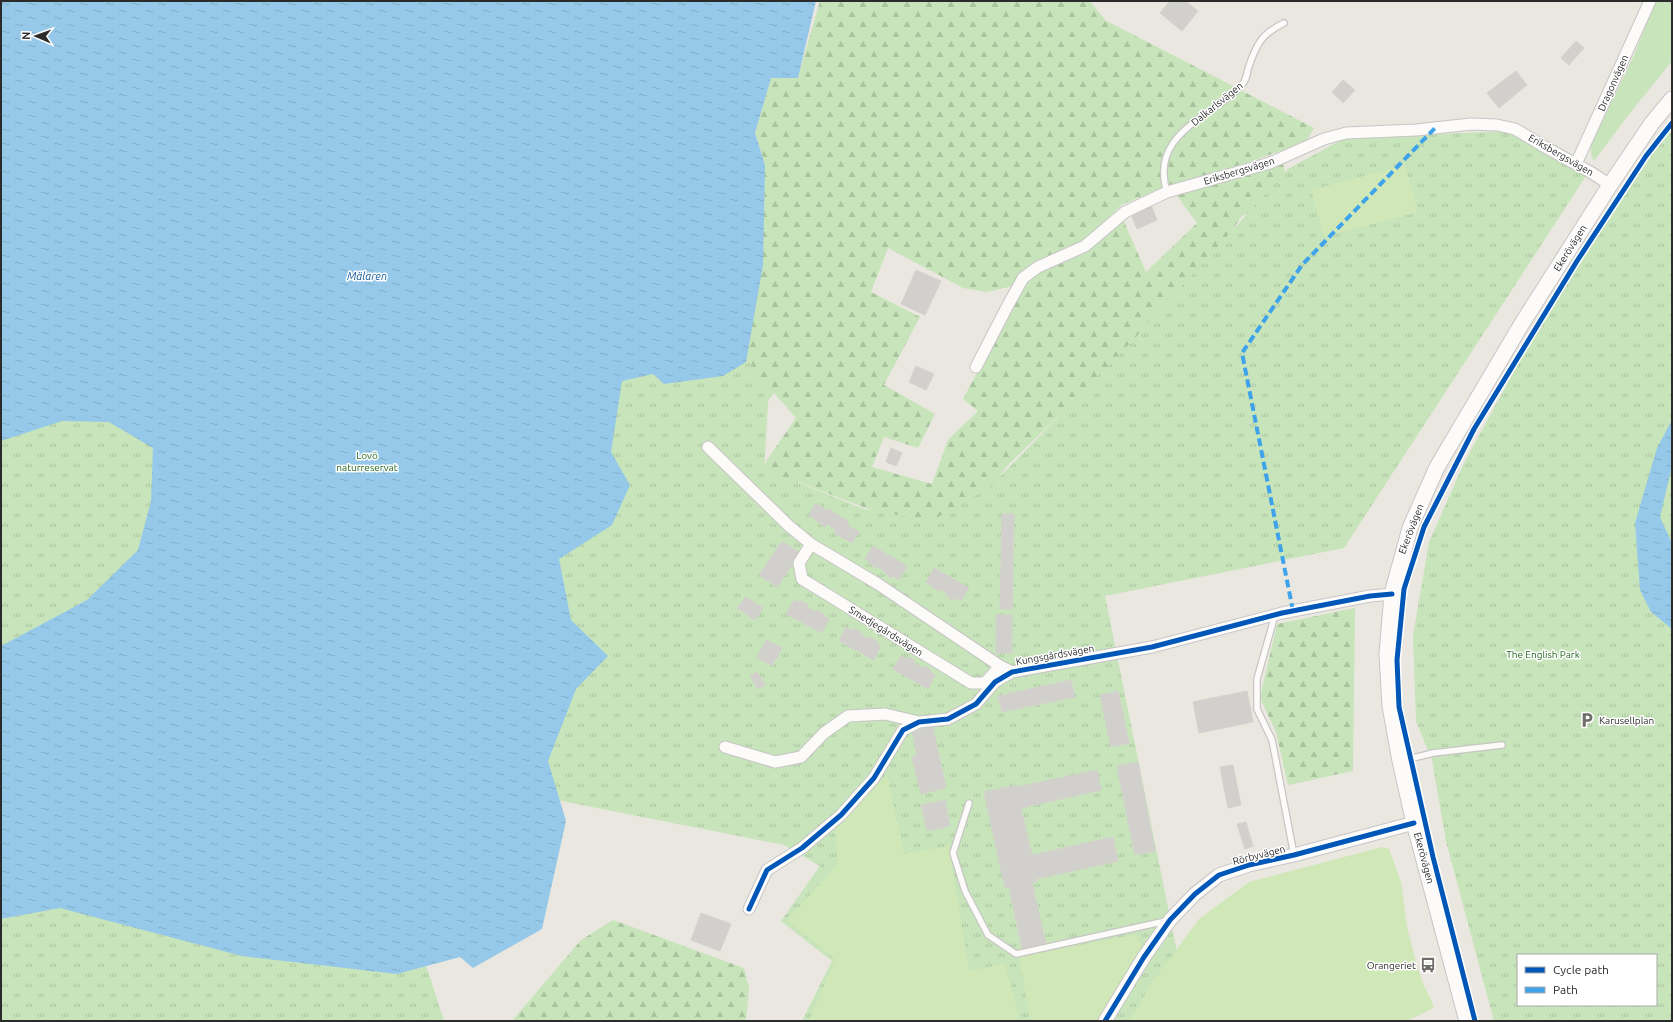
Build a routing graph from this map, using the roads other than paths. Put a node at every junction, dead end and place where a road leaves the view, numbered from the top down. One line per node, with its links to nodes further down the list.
1 (1650, 1): 4 (street, Dragonvägen)
2 (1284, 23): 6 (lane, Dalkarlsvägen)
3 (1672, 98): 5 (main road, Ekerövägen)
4 (1576, 164): 5 (street, Eriksbergsvägen); 6 (street, Eriksbergsvägen)
5 (1610, 185): 10 (main road, Ekerövägen)
6 (1167, 192): 7 (street, Eriksbergsvägen)
7 (976, 367)
8 (708, 447): 9 (street)
9 (810, 544): 12 (street); 12 (street, Smedjegårdsvägen)
10 (1392, 594): 11 (street, Kungsgårdsvägen); 17 (main road, Ekerövägen)
11 (1275, 615): 13 (street, Kungsgårdsvägen); 20 (lane)
12 (1000, 666): 13 (street)
13 (1012, 672): 14 (street, Kungsgårdsvägen)
14 (919, 722): 16 (street); 21 (street, Kungsgårdsvägen)
15 (1502, 745): 17 (lane)
16 (724, 747)
17 (1400, 761): 19 (main road, Ekerövägen)
18 (969, 803): 22 (lane)
19 (1414, 823): 20 (street, Rörbyvägen); 24 (main road, Ekerövägen)
20 (1294, 855): 22 (street, Rörbyvägen)
21 (749, 909)
22 (1170, 920): 23 (street, Rörbyvägen)
23 (1104, 1021)
24 (1467, 1021)

